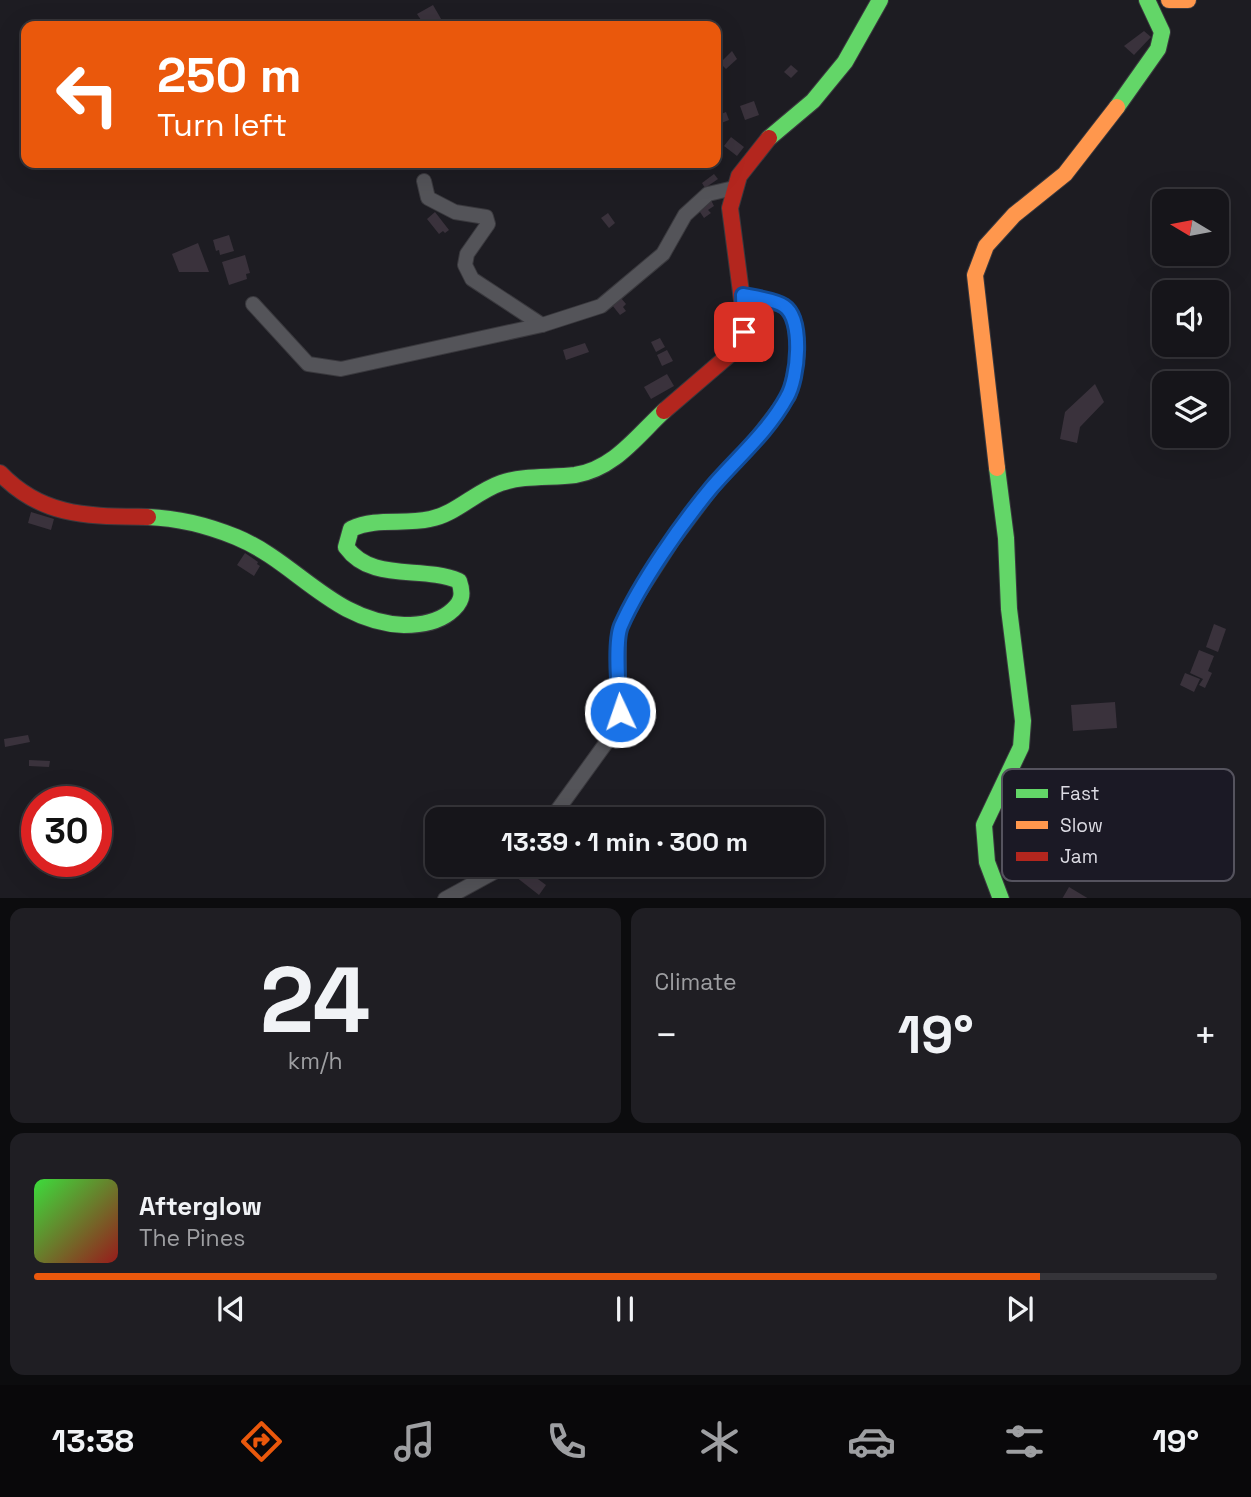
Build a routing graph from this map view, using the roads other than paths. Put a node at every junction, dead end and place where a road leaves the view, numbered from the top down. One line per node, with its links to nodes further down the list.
1 (880, 0): 6 (main road)
2 (1147, 0): 11 (main road)
3 (1169, 0): 4 (main road)
4 (1188, 0)
5 (424, 181): 9 (street)
6 (734, 188): 7 (main road); 9 (street)
7 (743, 295): 10 (main road); 13 (street)
8 (253, 304): 9 (street)
9 (542, 325)
10 (0, 473)
11 (1011, 769)
12 (1002, 787): 16 (main road)
13 (560, 807)
14 (485, 877): 15 (street)
15 (445, 898)
16 (1001, 898)

